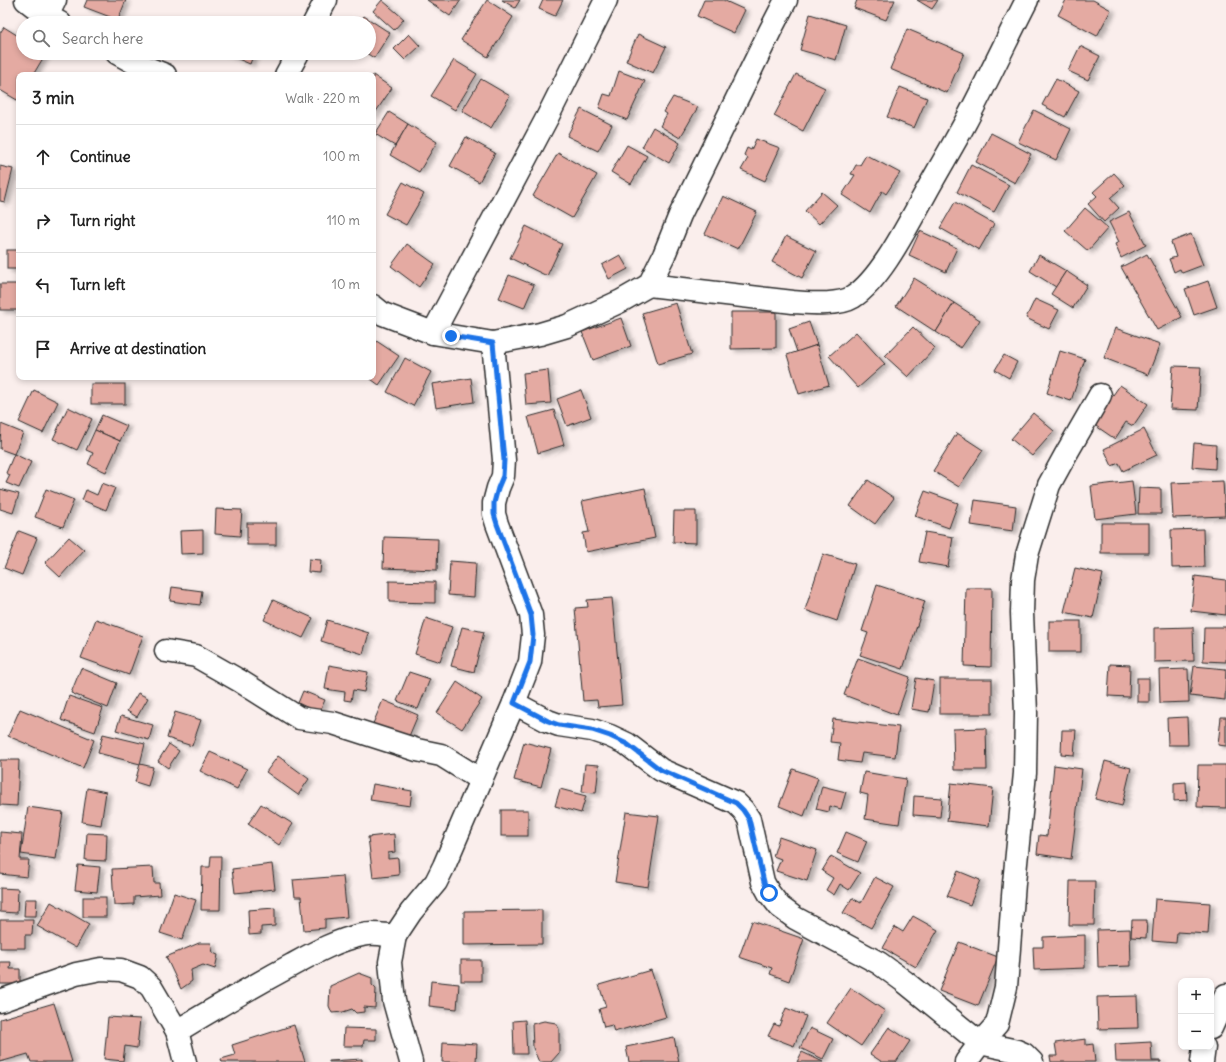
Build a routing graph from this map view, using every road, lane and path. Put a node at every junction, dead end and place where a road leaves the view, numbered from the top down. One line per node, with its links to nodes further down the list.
1 (26, 0): 6 (street)
2 (326, 0): 7 (street)
3 (606, 0): 14 (street)
4 (786, 0): 12 (street)
5 (1027, 0): 12 (street)
6 (54, 13)
7 (318, 16)
8 (130, 60): 10 (street)
9 (294, 60): 11 (street)
10 (157, 72)
11 (288, 72)
12 (649, 285): 15 (street)
13 (376, 308): 14 (street)
14 (433, 333): 15 (street)
15 (493, 343): 18 (street)
16 (1100, 395): 25 (street)
17 (166, 651): 19 (street)
18 (514, 703): 19 (street); 25 (street)
19 (481, 780): 20 (street)
20 (395, 936): 24 (street); 28 (street)
21 (1226, 995): 23 (street)
22 (0, 1001): 24 (street)
23 (1214, 1021)
24 (177, 1031): 27 (street)
25 (980, 1043): 29 (street); 30 (street)
26 (1204, 1050): 31 (street)
27 (184, 1062)
28 (411, 1062)
29 (966, 1062)
30 (1032, 1062)
31 (1202, 1062)

